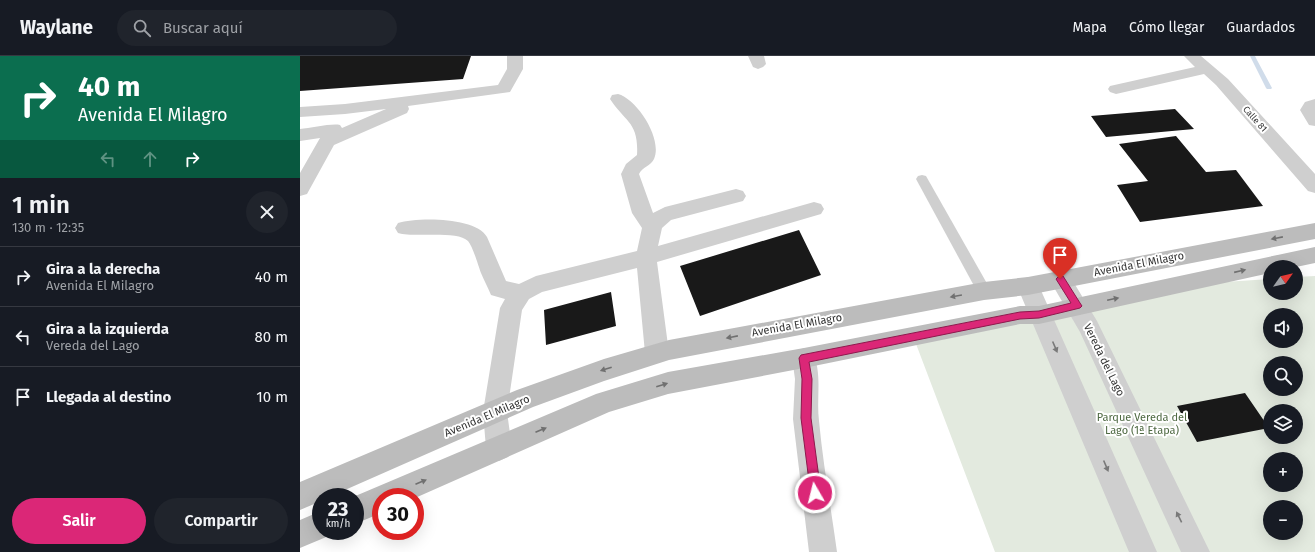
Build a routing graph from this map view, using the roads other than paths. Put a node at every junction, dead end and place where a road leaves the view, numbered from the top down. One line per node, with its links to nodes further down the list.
1 (515, 56): 4 (street)
2 (1192, 56): 3 (street, Calle 81)
3 (1207, 69): 5 (street); 16 (street, Calle 81)
4 (504, 89): 6 (street); 9 (street)
5 (1116, 89)
6 (424, 99): 10 (street); 14 (street)
7 (618, 99): 20 (street)
8 (1315, 104): 12 (street)
9 (494, 108)
10 (345, 109): 11 (street); 14 (street)
11 (300, 112)
12 (1315, 121)
13 (300, 135): 14 (street)
14 (330, 136): 17 (street)
15 (922, 179): 27 (lane)
16 (1315, 186)
17 (300, 188)
18 (736, 196): 20 (street)
19 (814, 209): 24 (street)
20 (652, 226): 24 (street)
21 (405, 228): 28 (street)
22 (1315, 231): 25 (main road, Avenida El Milagro, one-way to 25)
23 (1315, 255): 29 (main road, one-way to 23)
24 (646, 257): 28 (street); 31 (street)
25 (1060, 279): 26 (main road, Avenida El Milagro); 29 (street, Vereda del Lago)
26 (1028, 286): 27 (main road, Avenida El Milagro); 30 (street)
27 (984, 291): 31 (main road, Avenida El Milagro, one-way to 31)
28 (521, 293): 33 (street)
29 (1077, 306): 30 (main road); 41 (street, Vereda del Lago, one-way to 29)
30 (1039, 315): 32 (main road); 40 (street, one-way to 40)
31 (657, 353): 33 (main road, Avenida El Milagro, one-way to 33)
32 (804, 358): 34 (main road, one-way to 32); 39 (street)
33 (495, 412): 34 (street); 36 (main road, Avenida El Milagro)
34 (499, 448): 35 (main road, one-way to 34)
35 (407, 488)
36 (300, 496)
37 (312, 529): 38 (main road)
38 (300, 534)
39 (823, 552)
40 (1143, 552)
41 (1196, 552)

